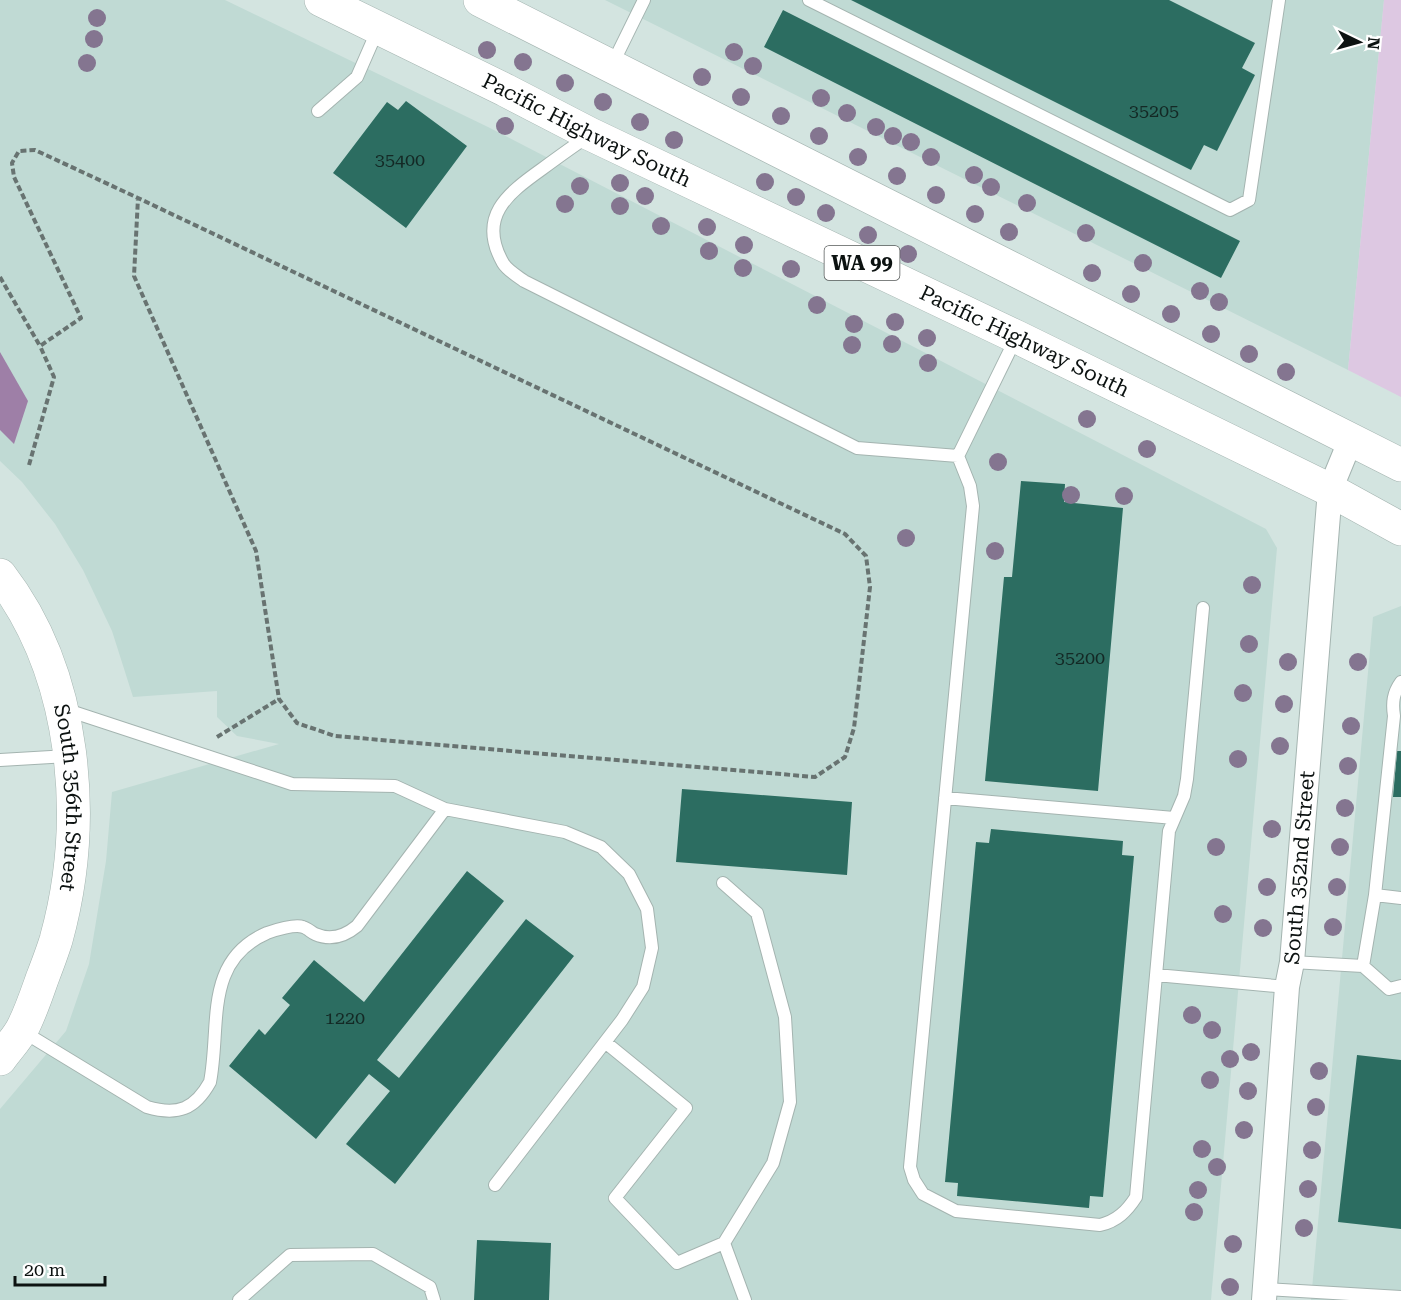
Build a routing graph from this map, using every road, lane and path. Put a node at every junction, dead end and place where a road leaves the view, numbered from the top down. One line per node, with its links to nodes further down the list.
1 (321, 0): 6 (main road, Pacific Highway South / WA 99)
2 (480, 0): 7 (main road, WA 99)
3 (644, 0): 7 (lane)
4 (809, 0): 5 (lane)
5 (1279, 0)
6 (379, 28): 8 (lane); 9 (main road, Pacific Highway South / WA 99)
7 (611, 66): 14 (main road, WA 99)
8 (318, 111)
9 (590, 134): 12 (main road, Pacific Highway South / WA 99); 15 (lane)
10 (138, 198): 13 (path); 23 (path); 23 (path)
11 (0, 277): 13 (path)
12 (1017, 337): 15 (lane); 18 (main road, Pacific Highway South / WA 99)
13 (40, 346): 16 (path)
14 (1351, 439): 17 (main road, WA 99); 18 (street, South 352nd Street)
15 (958, 456): 28 (lane)
16 (28, 465)
17 (1401, 465)
18 (1330, 489): 19 (main road, Pacific Highway South / WA 99); 34 (street, South 352nd Street)
19 (1401, 529)
20 (0, 575): 24 (main road, South 356th Street)
21 (1203, 608): 30 (lane)
22 (1401, 682): 32 (lane)
23 (279, 699): 25 (path)
24 (61, 709): 25 (lane); 26 (main road, South 356th Street)
25 (193, 751): 29 (lane)
26 (70, 756): 27 (lane); 39 (main road, South 356th Street)
27 (0, 760)
28 (945, 798): 30 (lane); 36 (lane)
29 (445, 809): 39 (lane); 40 (lane)
30 (1174, 818): 36 (lane)
31 (723, 883): 43 (lane)
32 (1375, 895): 33 (lane); 35 (lane)
33 (1401, 898)
34 (1292, 962): 35 (lane); 38 (street, South 352nd Street)
35 (1363, 966): 37 (lane)
36 (1156, 975): 38 (lane)
37 (1401, 986)
38 (1287, 987): 44 (street, South 352nd Street)
39 (21, 1030): 41 (main road, South 356th Street)
40 (605, 1042): 42 (lane); 43 (lane)
41 (0, 1059)
42 (495, 1185)
43 (724, 1243): 48 (lane)
44 (1264, 1294): 45 (lane)
45 (1401, 1297)
46 (239, 1300): 47 (lane)
47 (434, 1300)
48 (745, 1300)

